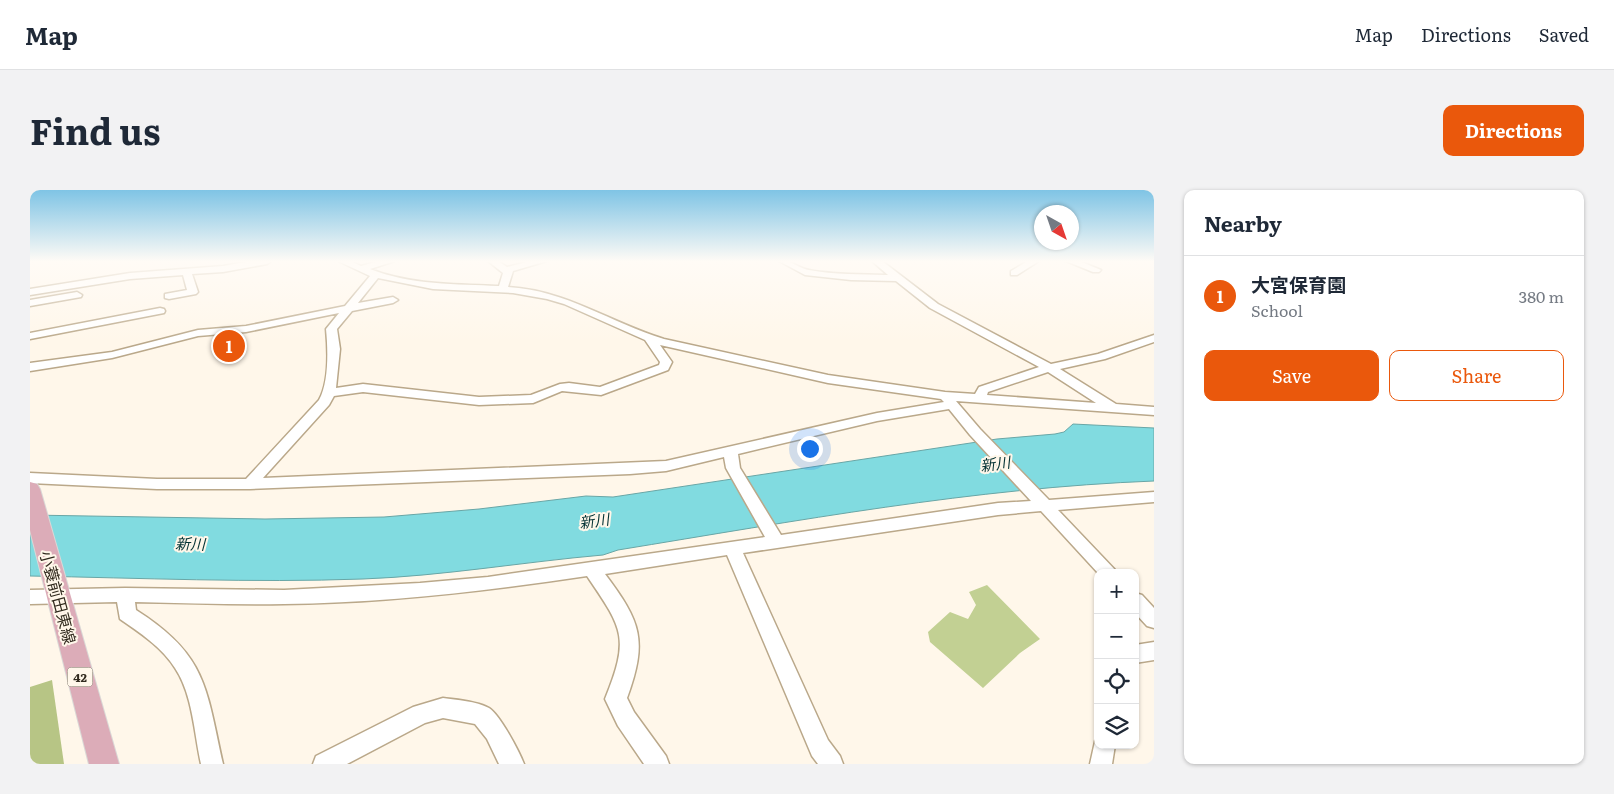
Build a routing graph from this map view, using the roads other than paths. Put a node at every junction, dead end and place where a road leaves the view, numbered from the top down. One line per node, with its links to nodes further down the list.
1 (56, 288): 8 (street)
2 (67, 288): 11 (street)
3 (191, 288): 10 (street)
4 (365, 288): 14 (street)
5 (464, 288): 7 (street)
6 (909, 288): 22 (street)
7 (502, 290): 17 (street)
8 (30, 292)
9 (88, 293): 11 (street)
10 (169, 296)
11 (64, 297): 13 (street)
12 (393, 300): 14 (street)
13 (30, 303)
14 (346, 309): 21 (street); 23 (street)
15 (160, 311): 16 (street)
16 (30, 336)
17 (649, 338): 23 (street); 25 (street)
18 (1154, 338): 19 (street)
19 (1141, 343): 20 (street); 22 (street)
20 (1154, 349)
21 (30, 367)
22 (1049, 368): 24 (street); 26 (street)
23 (329, 393): 29 (street)
24 (980, 397): 25 (street); 26 (street)
25 (949, 400): 28 (street); 32 (street)
26 (1114, 409): 27 (street)
27 (1154, 411)
28 (730, 451): 29 (street); 33 (street)
29 (250, 484): 30 (street)
30 (31, 488): 37 (main road, 小蓑前田東線 / 42)
31 (1154, 497): 32 (street)
32 (1042, 503): 33 (street); 36 (street)
33 (775, 538): 34 (street)
34 (732, 548): 35 (street); 50 (street)
35 (590, 568): 38 (street); 49 (street)
36 (1105, 569)
37 (58, 594): 38 (street); 39 (street); 45 (main road, 小蓑前田東線 / 42)
38 (124, 595): 46 (street)
39 (30, 597)
40 (1139, 604): 41 (street)
41 (1154, 620)
42 (1154, 650): 43 (street)
43 (1139, 653)
44 (1103, 749): 51 (street)
45 (104, 764)
46 (212, 764)
47 (324, 764): 48 (street)
48 (513, 764)
49 (658, 764)
50 (832, 764)
51 (1100, 764)

